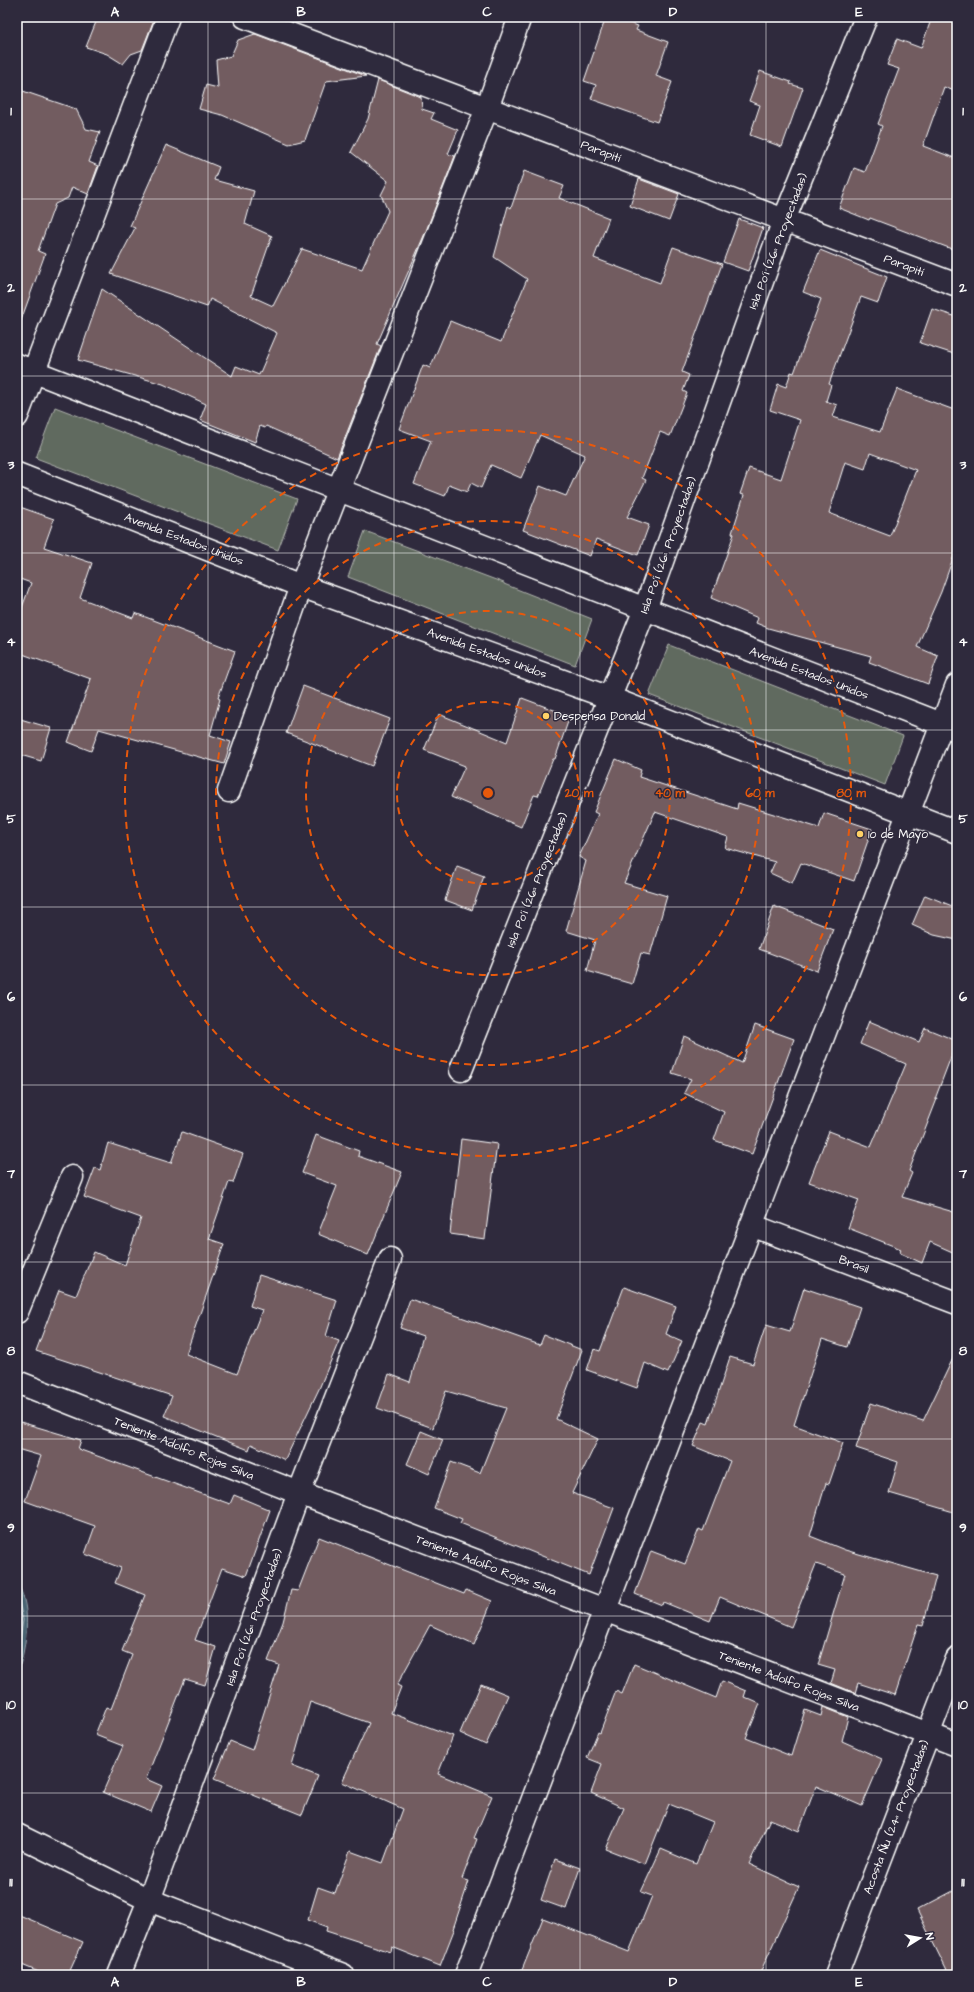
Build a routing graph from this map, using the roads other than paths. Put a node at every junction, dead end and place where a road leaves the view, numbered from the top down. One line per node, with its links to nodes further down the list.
1 (168, 17): 8 (street)
2 (245, 17): 5 (street, Parapití)
3 (520, 17): 5 (street)
4 (866, 17): 6 (street, Isla Po'i (26ª Proyectadas))
5 (486, 108): 6 (street, Parapití); 11 (street)
6 (784, 220): 7 (street, Parapití); 13 (street, Isla Po'i (26ª Proyectadas))
7 (957, 285)
8 (26, 368): 9 (street); 11 (street, Avenida Estados Unidos)
9 (17, 416)
10 (17, 474): 12 (street, Avenida Estados Unidos)
11 (339, 489): 12 (street); 13 (street, Avenida Estados Unidos)
12 (301, 586): 15 (street, Avenida Estados Unidos); 17 (street)
13 (645, 609): 15 (street, Isla Po'i (26ª Proyectadas)); 16 (street, Avenida Estados Unidos)
14 (957, 685): 16 (street)
15 (610, 698): 18 (street, Avenida Estados Unidos); 20 (street, Isla Po'i (26ª Proyectadas))
16 (950, 727): 18 (street)
17 (229, 791)
18 (909, 812): 19 (street, Avenida Estados Unidos); 22 (street)
19 (957, 832)
20 (461, 1070)
21 (72, 1177): 25 (street)
22 (751, 1225): 24 (street, Brasil); 28 (street)
23 (390, 1259): 27 (street, Isla Po'i (26ª Proyectadas))
24 (957, 1303)
25 (17, 1312)
26 (17, 1382): 27 (street, Teniente Adolfo Rojas Silva)
27 (299, 1493): 28 (street, Teniente Adolfo Rojas Silva); 33 (street, Isla Po'i (26ª Proyectadas))
28 (605, 1610): 30 (street, Teniente Adolfo Rojas Silva); 36 (street)
29 (957, 1659): 30 (street, Acosta Ñu (24ª Proyectadas))
30 (928, 1734): 31 (street, Teniente Adolfo Rojas Silva); 37 (street, Acosta Ñu (24ª Proyectadas))
31 (957, 1745)
32 (17, 1835): 33 (street)
33 (149, 1900): 34 (street, Isla Po'i (26ª Proyectadas)); 35 (street)
34 (119, 1975)
35 (343, 1975)
36 (466, 1975)
37 (836, 1975)

